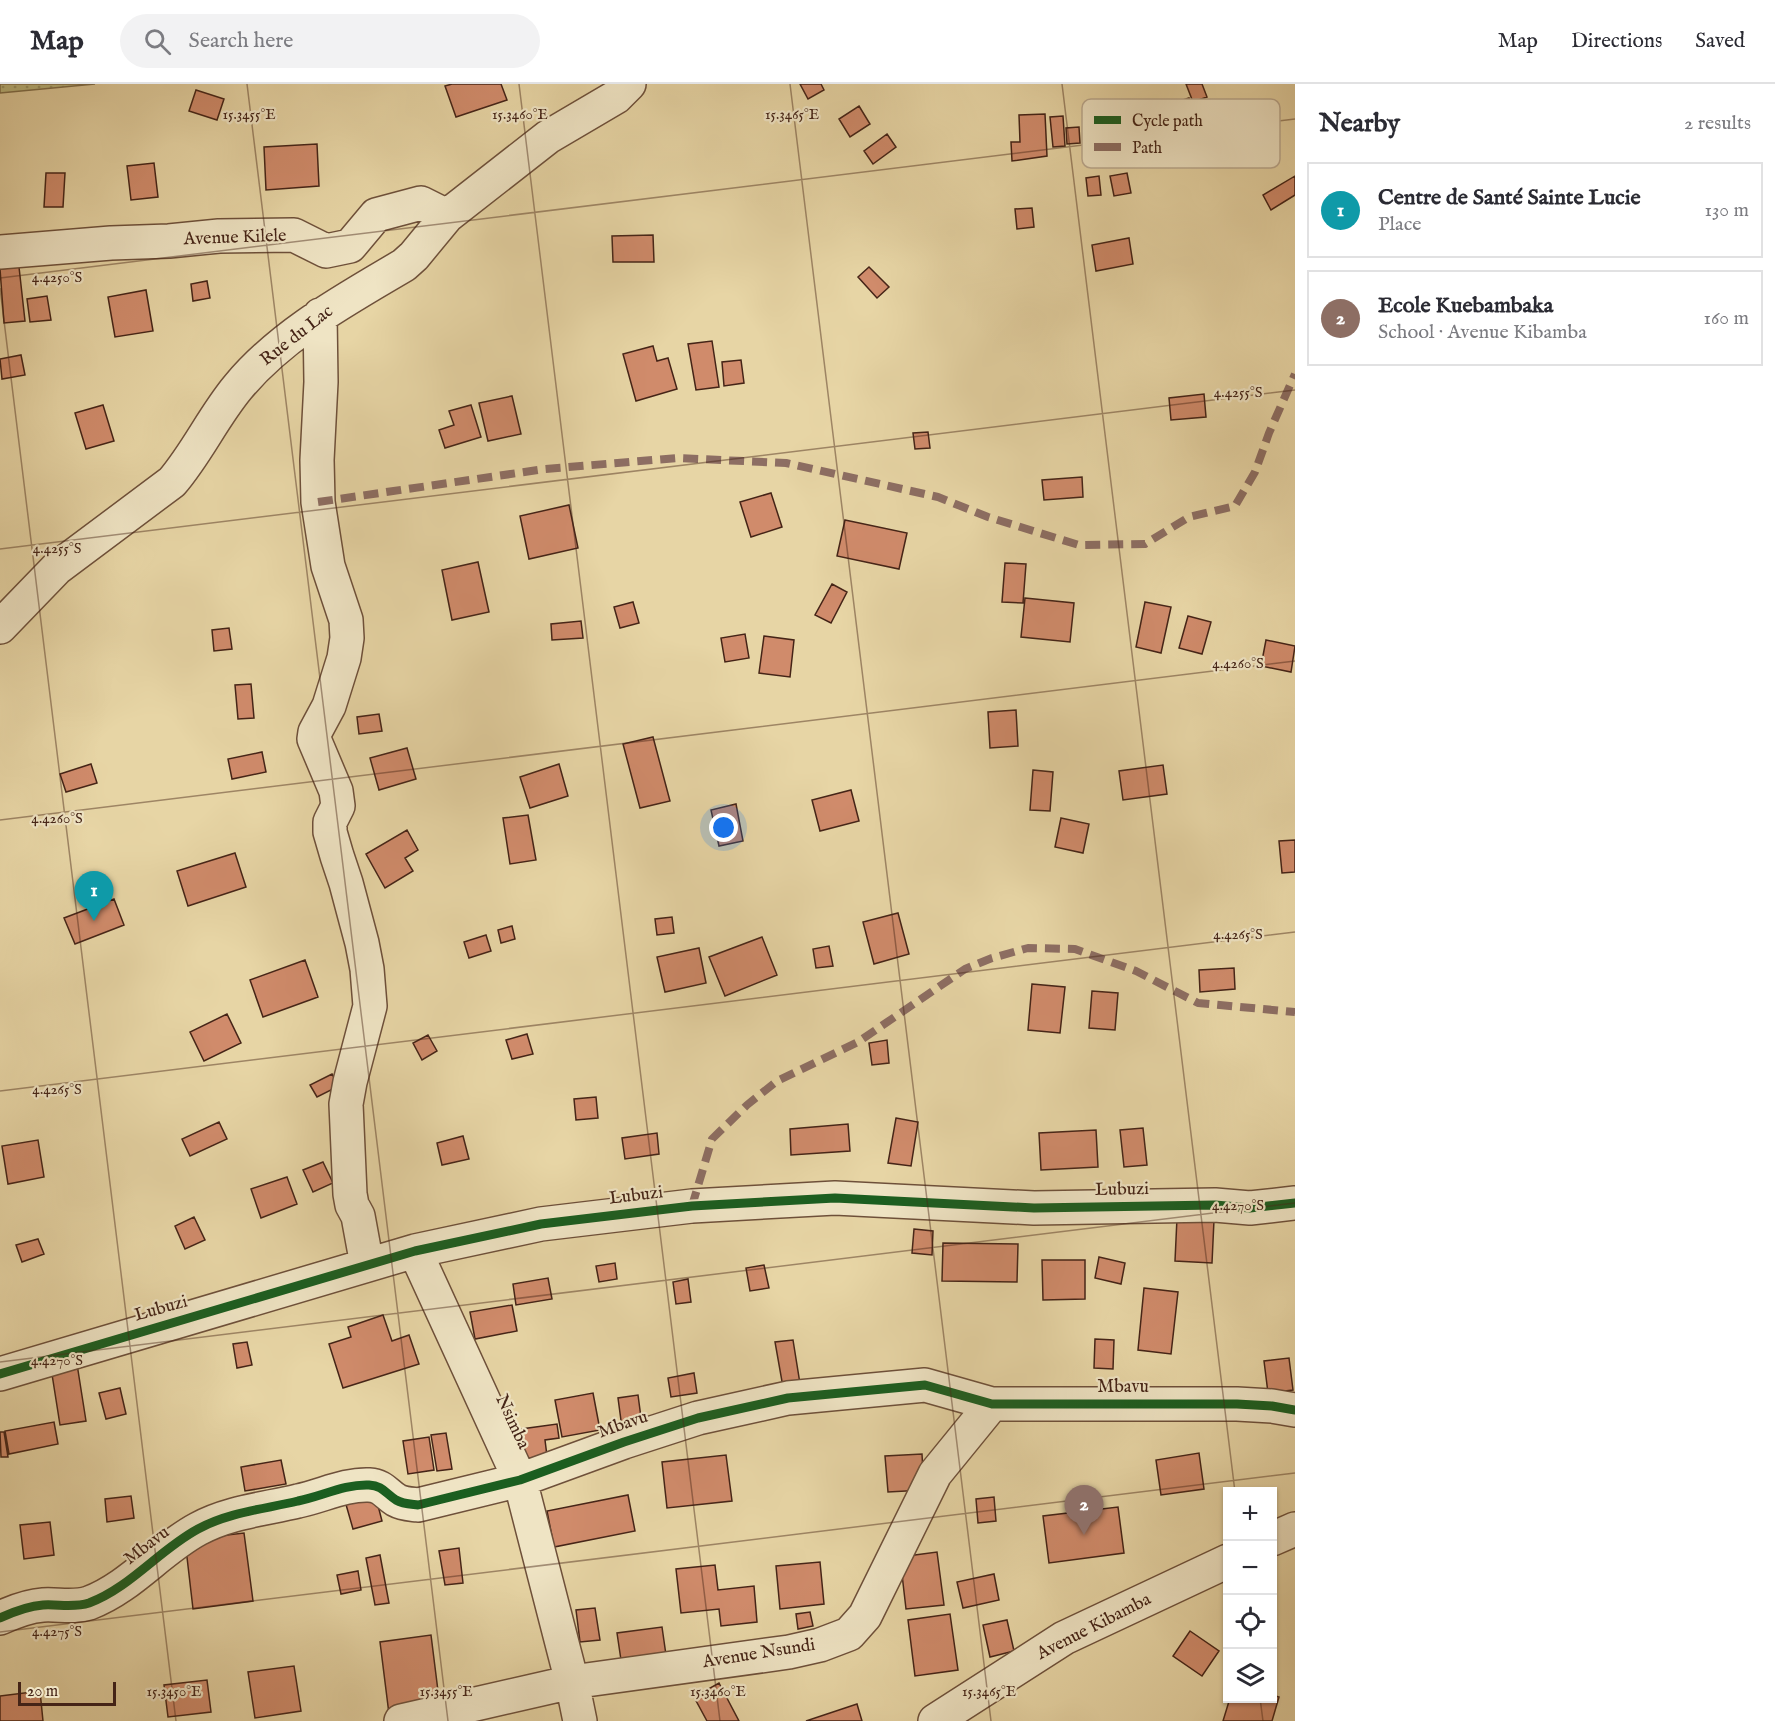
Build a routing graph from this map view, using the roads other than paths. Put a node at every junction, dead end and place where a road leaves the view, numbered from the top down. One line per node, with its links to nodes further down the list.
1 (629, 84): 2 (street, Rue du Lac)
2 (447, 216): 3 (street, Avenue Kilele); 4 (street, Rue du Lac)
3 (0, 252)
4 (320, 315): 5 (street, Rue du Lac); 8 (street)
5 (0, 627)
6 (1295, 1203): 7 (street, Lubuzi)
7 (415, 1251): 8 (street, Lubuzi); 12 (street, Nsimba)
8 (367, 1265): 9 (street, Lubuzi)
9 (0, 1374)
10 (992, 1404): 11 (street, Mbavu); 12 (street, Mbavu); 17 (street, Avenue Nsundi)
11 (1295, 1410)
12 (520, 1480): 16 (street, Mbavu); 17 (street, Nsimba)
13 (1295, 1529): 14 (street)
14 (1277, 1537)
15 (1223, 1563): 20 (street, Avenue Kibamba)
16 (0, 1618)
17 (572, 1682): 18 (street, Avenue Nsundi); 19 (street, Nsimba)
18 (401, 1721)
19 (580, 1721)
20 (935, 1721)

